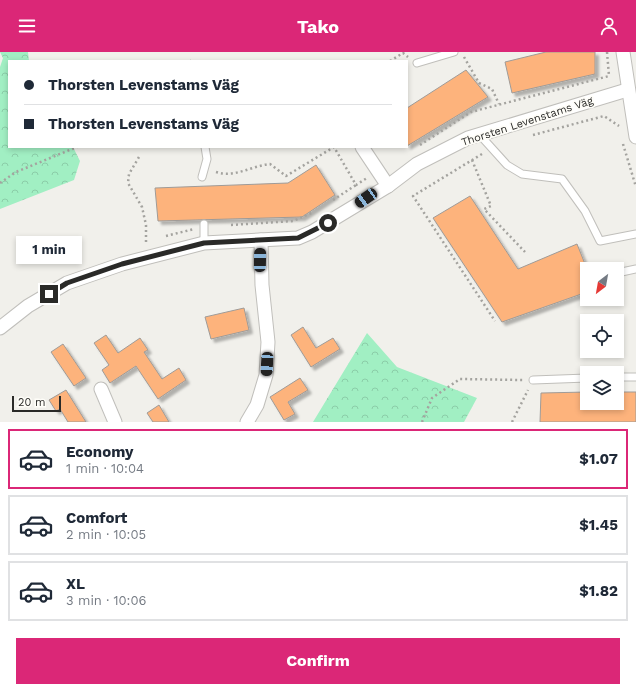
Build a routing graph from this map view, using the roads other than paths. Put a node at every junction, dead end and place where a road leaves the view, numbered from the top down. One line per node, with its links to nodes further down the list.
1 (454, 52): 3 (lane)
2 (623, 52): 4 (street)
3 (417, 63)
4 (628, 90): 5 (street); 6 (street, Thorsten Levenstams Väg)
5 (636, 133)
6 (480, 134): 10 (street, Thorsten Levenstams Väg); 12 (lane)
7 (205, 148): 9 (lane)
8 (363, 148): 10 (street)
9 (202, 177)
10 (388, 186): 13 (street, Thorsten Levenstams Väg)
11 (204, 226): 14 (lane)
12 (636, 234)
13 (261, 240): 14 (street, Thorsten Levenstams Väg); 24 (street)
14 (204, 243): 17 (street, Thorsten Levenstams Väg)
15 (636, 269): 16 (lane)
16 (624, 272)
17 (0, 328)
18 (636, 376): 19 (lane)
19 (624, 377)
20 (580, 378): 21 (lane)
21 (533, 380)
22 (100, 389): 23 (street)
23 (115, 422)
24 (247, 422)

